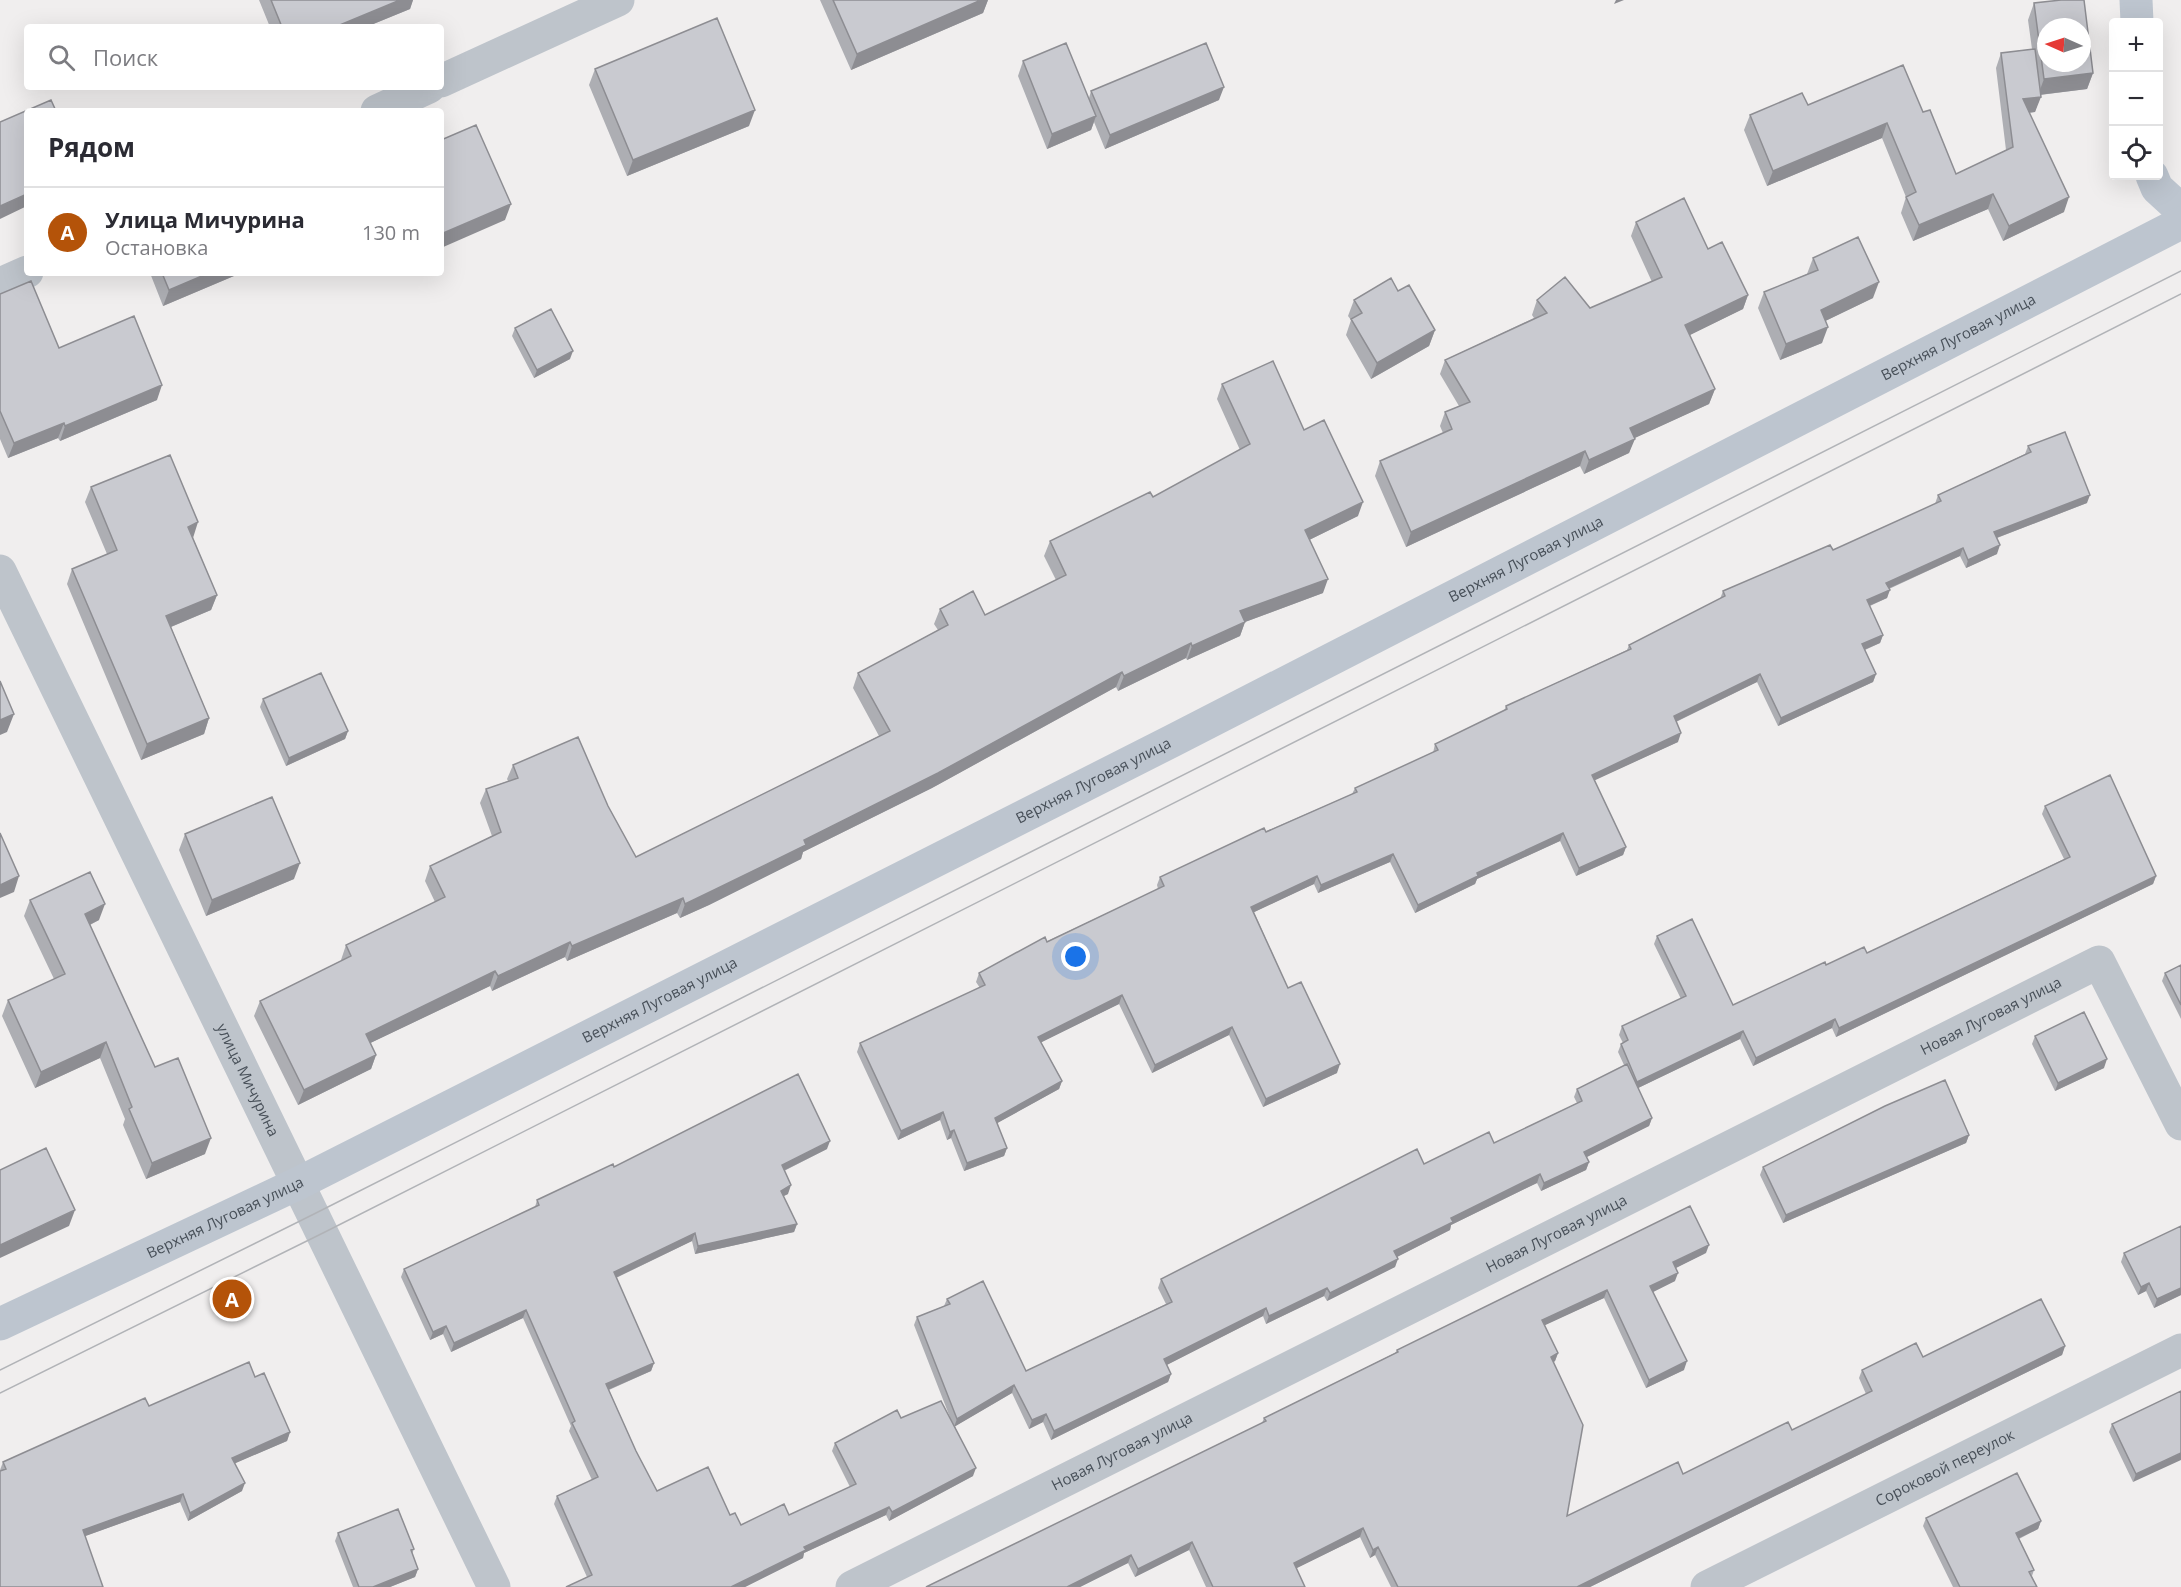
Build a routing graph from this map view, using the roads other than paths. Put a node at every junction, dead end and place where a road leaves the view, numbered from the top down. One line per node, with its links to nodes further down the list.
1 (618, 0): 4 (street)
2 (2136, 0): 3 (main road)
3 (2137, 18)
4 (444, 80)
5 (422, 90): 6 (street)
6 (384, 108)
7 (2154, 180): 8 (main road)
8 (2181, 210)
9 (2181, 223): 14 (main road, Верхняя Луговая улица)
10 (24, 273): 11 (street)
11 (0, 284)
12 (0, 571): 14 (street, улица Мичурина)
13 (2181, 1124): 18 (street, Новая Луговая улица)
14 (299, 1183): 15 (main road, Верхняя Луговая улица); 17 (street, улица Мичурина)
15 (0, 1324)
16 (2181, 1350): 19 (street, Сороковой переулок)
17 (494, 1587)
18 (852, 1587)
19 (1707, 1587)

